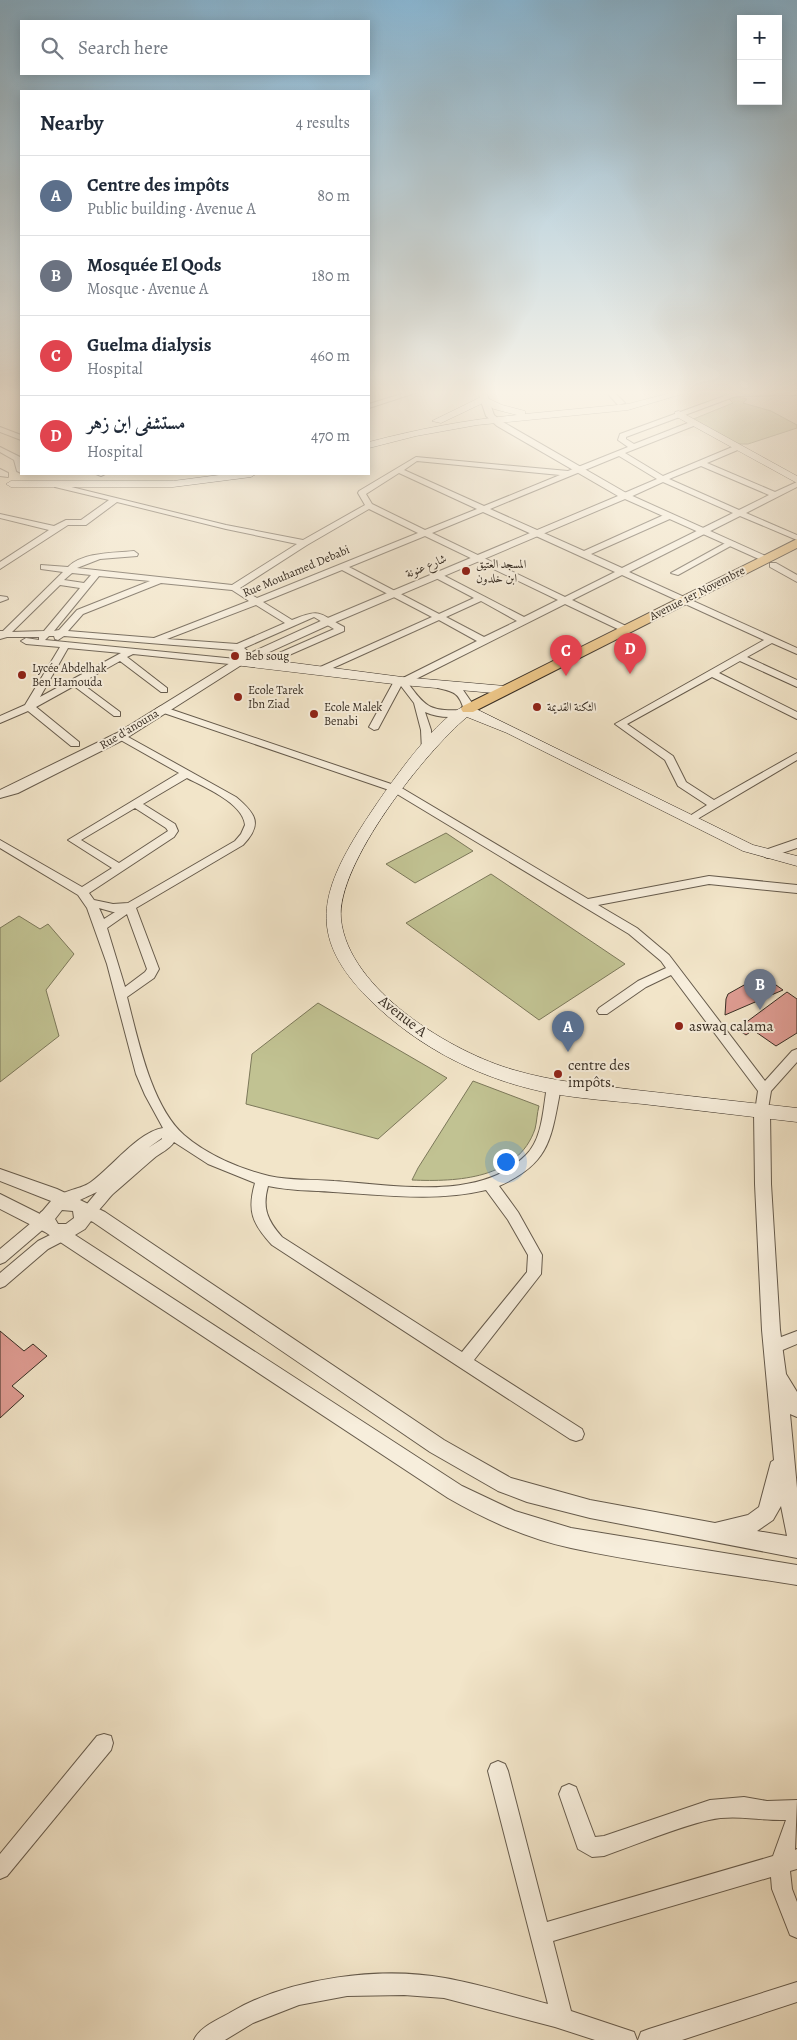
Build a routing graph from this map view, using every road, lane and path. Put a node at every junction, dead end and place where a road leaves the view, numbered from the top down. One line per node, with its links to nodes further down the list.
1 (66, 487): 12 (street)
2 (372, 487): 13 (street)
3 (437, 487): 14 (street)
4 (534, 487): 14 (street, Rue Mouhamed Debabi)
5 (610, 487): 11 (street)
6 (646, 487): 11 (street)
7 (680, 487): 15 (street)
8 (758, 487): 10 (street)
9 (791, 487): 10 (street)
10 (776, 495): 15 (street)
11 (625, 496): 17 (street); 21 (street, شارع عنونة)
12 (115, 500): 18 (street); 23 (street)
13 (369, 506): 20 (street); 23 (street)
14 (484, 508): 20 (street, Rue Mouhamed Debabi); 21 (street)
15 (736, 512): 19 (street); 22 (street)
16 (0, 516): 18 (street)
17 (669, 516): 19 (street); 27 (street)
18 (55, 529): 30 (street)
19 (702, 530): 25 (street); 34 (street)
20 (421, 532): 28 (street); 31 (street, Rue Mouhamed Debabi)
21 (537, 532): 27 (street); 28 (street, شارع عنونة)
22 (797, 538)
23 (304, 543): 42 (street)
24 (797, 543): 29 (main road, Avenue 1er Novembre)
25 (732, 544): 29 (street); 36 (street)
26 (134, 554): 33 (street)
27 (585, 554): 34 (street)
28 (474, 558): 37 (street, شارع عنونة); 46 (street)
29 (769, 562): 38 (street); 45 (main road, Avenue 1er Novembre)
30 (0, 566)
31 (341, 566): 43 (street); 47 (street, Rue Mouhamed Debabi)
32 (44, 567): 33 (street)
33 (69, 569): 35 (street); 40 (street)
34 (622, 571): 45 (street); 46 (street)
35 (98, 572): 39 (street); 41 (street)
36 (675, 573)
37 (437, 575): 43 (street, شارع عنونة); 44 (street)
38 (797, 579)
39 (160, 580): 42 (street); 54 (street)
40 (56, 582): 41 (street); 56 (street)
41 (87, 586): 53 (street)
42 (234, 588): 47 (street)
43 (393, 594): 48 (street); 50 (street, شارع عنونة)
44 (481, 598): 48 (street); 49 (street)
45 (686, 600): 52 (main road, Avenue 1er Novembre); 58 (street)
46 (563, 601): 49 (street); 52 (street)
47 (256, 602): 51 (street); 57 (street, Rue Mouhamed Debabi)
48 (439, 617): 59 (street); 71 (street)
49 (525, 621): 59 (street)
50 (327, 622): 51 (street); 69 (street, شارع عنونة); 70 (street)
51 (292, 624): 63 (street)
52 (626, 629): 78 (main road, Avenue 1er Novembre)
53 (45, 633): 54 (street); 56 (street); 60 (street)
54 (60, 633): 55 (street); 61 (street)
55 (98, 635): 57 (street); 61 (street); 64 (street)
56 (1, 637): 60 (street)
57 (158, 639): 63 (street)
58 (772, 639): 66 (street); 68 (street)
59 (485, 641): 73 (street)
60 (40, 642): 61 (street)
61 (54, 643): 62 (street)
62 (66, 644): 64 (street); 80 (street)
63 (238, 647): 69 (street)
64 (112, 649): 65 (street)
65 (132, 651): 67 (street); 69 (street)
66 (797, 651)
67 (121, 657): 74 (street); 77 (street)
68 (740, 657): 72 (street); 75 (street)
69 (239, 662): 70 (main road); 81 (street, Rue d'anouna)
70 (264, 663): 71 (main road)
71 (321, 670): 73 (main road)
72 (712, 673): 84 (street); 97 (street)
73 (402, 681): 76 (main road); 79 (street); 86 (street)
74 (74, 682): 80 (street); 83 (street)
75 (797, 684)
76 (439, 685): 78 (main road); 82 (street)
77 (164, 690)
78 (505, 690): 82 (main road, Avenue 1er Novembre)
79 (418, 705): 82 (street); 89 (street)
80 (29, 707): 85 (street); 88 (street)
81 (161, 709): 87 (street, Rue d'anouna); 92 (street)
82 (465, 711): 89 (main road, Avenue A); 98 (main road)
83 (117, 714)
84 (797, 716)
85 (0, 720)
86 (374, 727)
87 (121, 736): 91 (street); 93 (street, Rue d'anouna)
88 (75, 744)
89 (427, 750): 92 (main road, Avenue A)
90 (797, 756): 97 (street)
91 (187, 773): 96 (street); 108 (street)
92 (396, 789): 107 (street); 114 (main road, Avenue A)
93 (14, 790): 94 (street); 95 (street)
94 (0, 794)
95 (0, 801)
96 (136, 804): 103 (street); 103 (street)
97 (714, 805): 98 (street)
98 (690, 819): 101 (main road)
99 (0, 843): 105 (street)
100 (797, 843): 101 (street)
101 (767, 854): 102 (main road)
102 (797, 861)
103 (120, 868): 105 (street)
104 (797, 889): 107 (street)
105 (82, 892): 106 (street)
106 (91, 902): 108 (street); 109 (street)
107 (588, 903): 110 (street)
108 (130, 907): 109 (street); 111 (street)
109 (102, 926): 111 (street)
110 (674, 969): 112 (street); 115 (street)
111 (121, 994): 116 (street)
112 (603, 1011)
113 (797, 1054): 115 (street)
114 (554, 1087): 117 (main road, Avenue A); 124 (street)
115 (765, 1090): 117 (street)
116 (157, 1107): 119 (street); 120 (street)
117 (762, 1112): 118 (main road, Avenue A); 130 (street)
118 (797, 1115)
119 (172, 1132): 120 (street); 121 (street)
120 (157, 1142): 121 (street); 126 (street); 126 (street)
121 (192, 1147): 123 (street)
122 (0, 1175): 126 (street)
123 (263, 1180): 124 (street); 131 (street)
124 (490, 1185): 131 (street)
125 (0, 1201): 126 (street)
126 (63, 1218): 127 (street); 128 (street); 136 (street); 139 (street)
127 (0, 1258)
128 (0, 1282)
129 (797, 1337): 130 (street)
130 (773, 1347): 132 (street)
131 (464, 1361): 134 (street)
132 (777, 1375): 133 (street); 135 (street)
133 (797, 1409)
134 (576, 1434)
135 (782, 1434): 136 (street); 137 (street)
136 (709, 1532): 138 (street)
137 (797, 1535)
138 (797, 1548)
139 (797, 1574)
140 (104, 1743): 146 (street)
141 (498, 1771): 148 (street)
142 (569, 1794): 143 (street)
143 (797, 1810)
144 (797, 1815): 145 (street)
145 (788, 1862): 147 (street); 148 (street)
146 (0, 1869)
147 (797, 1928)
148 (540, 1934): 150 (street)
149 (797, 1992): 153 (street)
150 (563, 2020): 151 (street); 152 (street)
151 (205, 2040)
152 (626, 2040)
153 (649, 2040)

